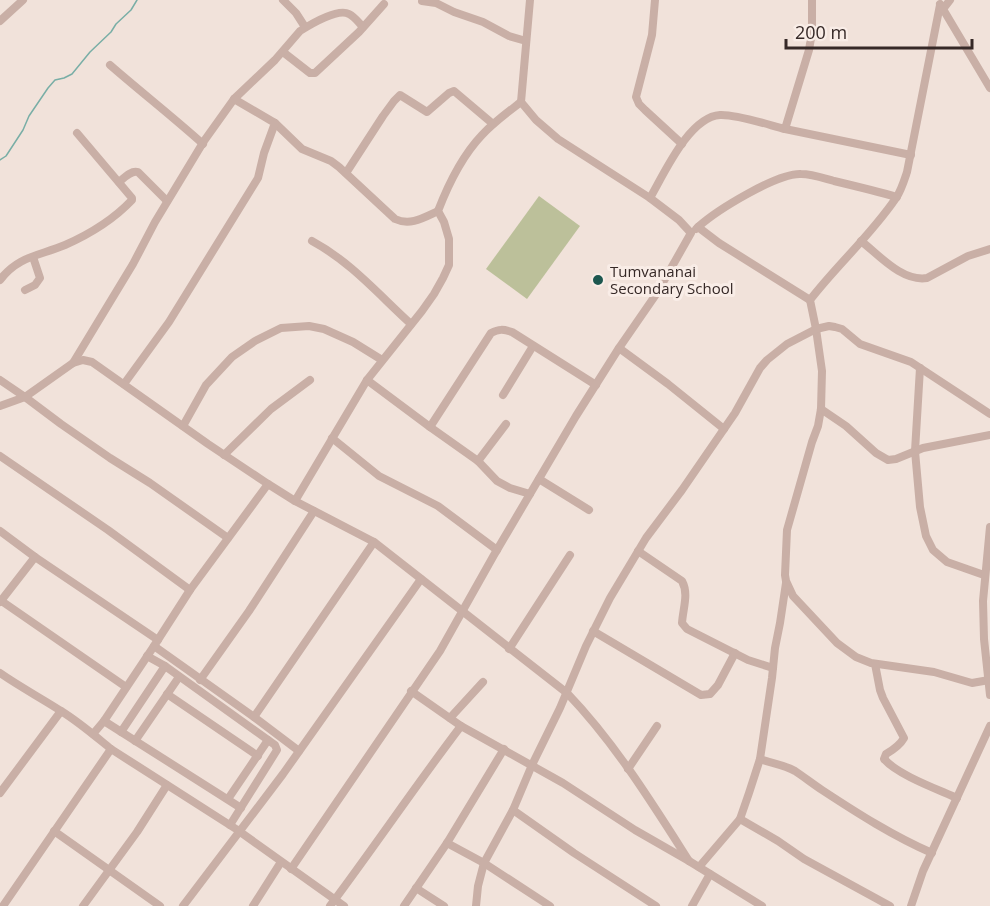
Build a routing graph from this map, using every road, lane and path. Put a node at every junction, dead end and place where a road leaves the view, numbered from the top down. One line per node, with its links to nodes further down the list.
1 (8, 0): 11 (street)
2 (23, 0): 11 (street)
3 (283, 0): 13 (street)
4 (530, 0): 15 (street)
5 (655, 0): 26 (street)
6 (812, 0): 23 (street)
7 (950, 0): 10 (street)
8 (422, 1): 15 (street)
9 (384, 4): 14 (street)
10 (941, 4): 18 (street); 27 (street)
11 (16, 7): 12 (street)
12 (0, 21)
13 (305, 27): 14 (street); 16 (street)
14 (363, 27): 16 (street)
15 (526, 41): 20 (street)
16 (282, 52): 19 (street)
17 (110, 65): 25 (street)
18 (990, 88)
19 (234, 99): 21 (street); 25 (street)
20 (521, 102): 22 (street); 31 (street)
21 (275, 123): 28 (street); 53 (street)
22 (493, 124): 28 (street); 33 (street)
23 (785, 129): 26 (street); 27 (street)
24 (77, 133): 29 (street)
25 (203, 144): 32 (street)
26 (682, 144): 31 (street)
27 (911, 155): 30 (street)
28 (346, 173): 33 (street)
29 (119, 182): 32 (street); 39 (street)
30 (897, 197): 34 (street); 36 (street)
31 (650, 198): 35 (street)
32 (167, 201): 48 (street)
33 (438, 211): 43 (street)
34 (698, 227): 35 (street); 42 (street)
35 (692, 233): 46 (street)
36 (861, 241): 38 (street); 42 (street)
37 (312, 242): 43 (street)
38 (990, 249)
39 (33, 257): 40 (street); 41 (street)
40 (0, 280)
41 (25, 290)
42 (810, 300): 44 (street)
43 (411, 324): 47 (street)
44 (816, 329): 49 (street); 58 (street); 63 (street)
45 (533, 346): 54 (street); 55 (street); 62 (street)
46 (619, 348): 54 (street); 63 (street)
47 (382, 360): 52 (street); 61 (street)
48 (73, 363): 53 (street); 56 (street)
49 (920, 368): 59 (street); 66 (street)
50 (0, 380): 56 (street)
51 (310, 380): 67 (street)
52 (367, 380): 62 (street); 65 (street)
53 (124, 384): 61 (street)
54 (596, 385): 70 (street)
55 (503, 395)
56 (25, 397): 57 (street); 78 (street)
57 (0, 406)
58 (821, 409): 66 (street); 86 (street)
59 (990, 414)
60 (506, 424): 69 (street)
61 (183, 426): 67 (street)
62 (430, 428): 69 (street)
63 (724, 429): 81 (street)
64 (990, 435): 66 (street)
65 (332, 438): 73 (street); 80 (street)
66 (915, 451): 84 (street)
67 (224, 455): 71 (street)
68 (0, 456): 88 (street)
69 (478, 461): 72 (street)
70 (539, 479): 72 (street); 74 (street)
71 (268, 484): 73 (street); 78 (street)
72 (530, 494): 80 (street)
73 (295, 501): 75 (street)
74 (589, 510)
75 (314, 512): 79 (street); 101 (street)
76 (990, 527): 84 (street)
77 (0, 531): 83 (street)
78 (228, 538): 88 (street)
79 (374, 542): 85 (street); 110 (street)
80 (497, 550): 90 (street)
81 (638, 551): 91 (street); 94 (street)
82 (570, 555): 93 (street)
83 (35, 557): 89 (street); 92 (street)
84 (984, 575): 87 (street)
85 (421, 579): 90 (street); 122 (street)
86 (786, 581): 96 (street); 98 (street)
87 (987, 586): 103 (street)
88 (190, 590): 92 (street)
89 (0, 600): 104 (street)
90 (462, 612): 93 (street); 105 (street)
91 (593, 631): 94 (street); 106 (street)
92 (156, 643): 95 (street); 101 (street)
93 (509, 649): 106 (street)
94 (735, 653): 98 (street)
95 (147, 656): 97 (street); 104 (street)
96 (875, 664): 103 (street); 129 (street)
97 (165, 666): 100 (street); 116 (street)
98 (773, 668): 124 (street)
99 (1, 676): 109 (street)
100 (179, 677): 107 (street); 118 (street)
101 (200, 680): 110 (street)
102 (483, 682): 111 (street)
103 (989, 684): 108 (street)
104 (126, 687): 112 (street)
105 (411, 691): 111 (street); 143 (street)
106 (567, 693): 125 (street); 126 (street)
107 (167, 694): 119 (street); 123 (street)
108 (990, 695)
109 (61, 711): 117 (street); 128 (street)
110 (254, 717): 122 (street)
111 (450, 718): 113 (street)
112 (104, 721): 116 (street); 117 (street)
113 (461, 726): 121 (street); 147 (street)
114 (657, 726): 126 (street)
115 (990, 726): 129 (street)
116 (121, 732): 119 (street)
117 (93, 734): 120 (street)
118 (268, 740): 123 (street); 131 (street)
119 (135, 741): 130 (street)
120 (111, 749): 127 (street); 135 (street)
121 (504, 749): 125 (street); 137 (street)
122 (299, 751): 136 (street)
123 (258, 756): 130 (street)
124 (760, 759): 133 (street); 138 (street)
125 (532, 765): 132 (street); 139 (street)
126 (628, 769): 139 (street)
127 (167, 785): 134 (street); 144 (street)
128 (0, 793)
129 (957, 798): 138 (street)
130 (228, 799): 131 (street)
131 (241, 808): 134 (street)
132 (513, 810): 141 (street); 158 (street)
133 (740, 819): 142 (street); 161 (street)
134 (230, 825): 136 (street)
135 (54, 831): 144 (street); 148 (street)
136 (240, 832): 140 (street); 151 (street)
137 (447, 843): 141 (street); 146 (street)
138 (932, 853): 162 (street)
139 (689, 861): 142 (street)
140 (281, 862): 143 (street); 152 (street)
141 (484, 864): 156 (street); 157 (street)
142 (699, 867): 145 (street)
143 (291, 869): 147 (street)
144 (110, 871): 149 (street); 150 (street)
145 (710, 874): 159 (street); 160 (street)
146 (416, 888): 154 (street); 155 (street)
147 (333, 903): 153 (street)
148 (3, 906)
149 (83, 906)
150 (160, 906)
151 (183, 906)
152 (252, 906)
153 (344, 906)
154 (404, 906)
155 (444, 906)
156 (476, 906)
157 (550, 906)
158 (656, 906)
159 (692, 906)
160 (762, 906)
161 (890, 906)
162 (911, 906)

